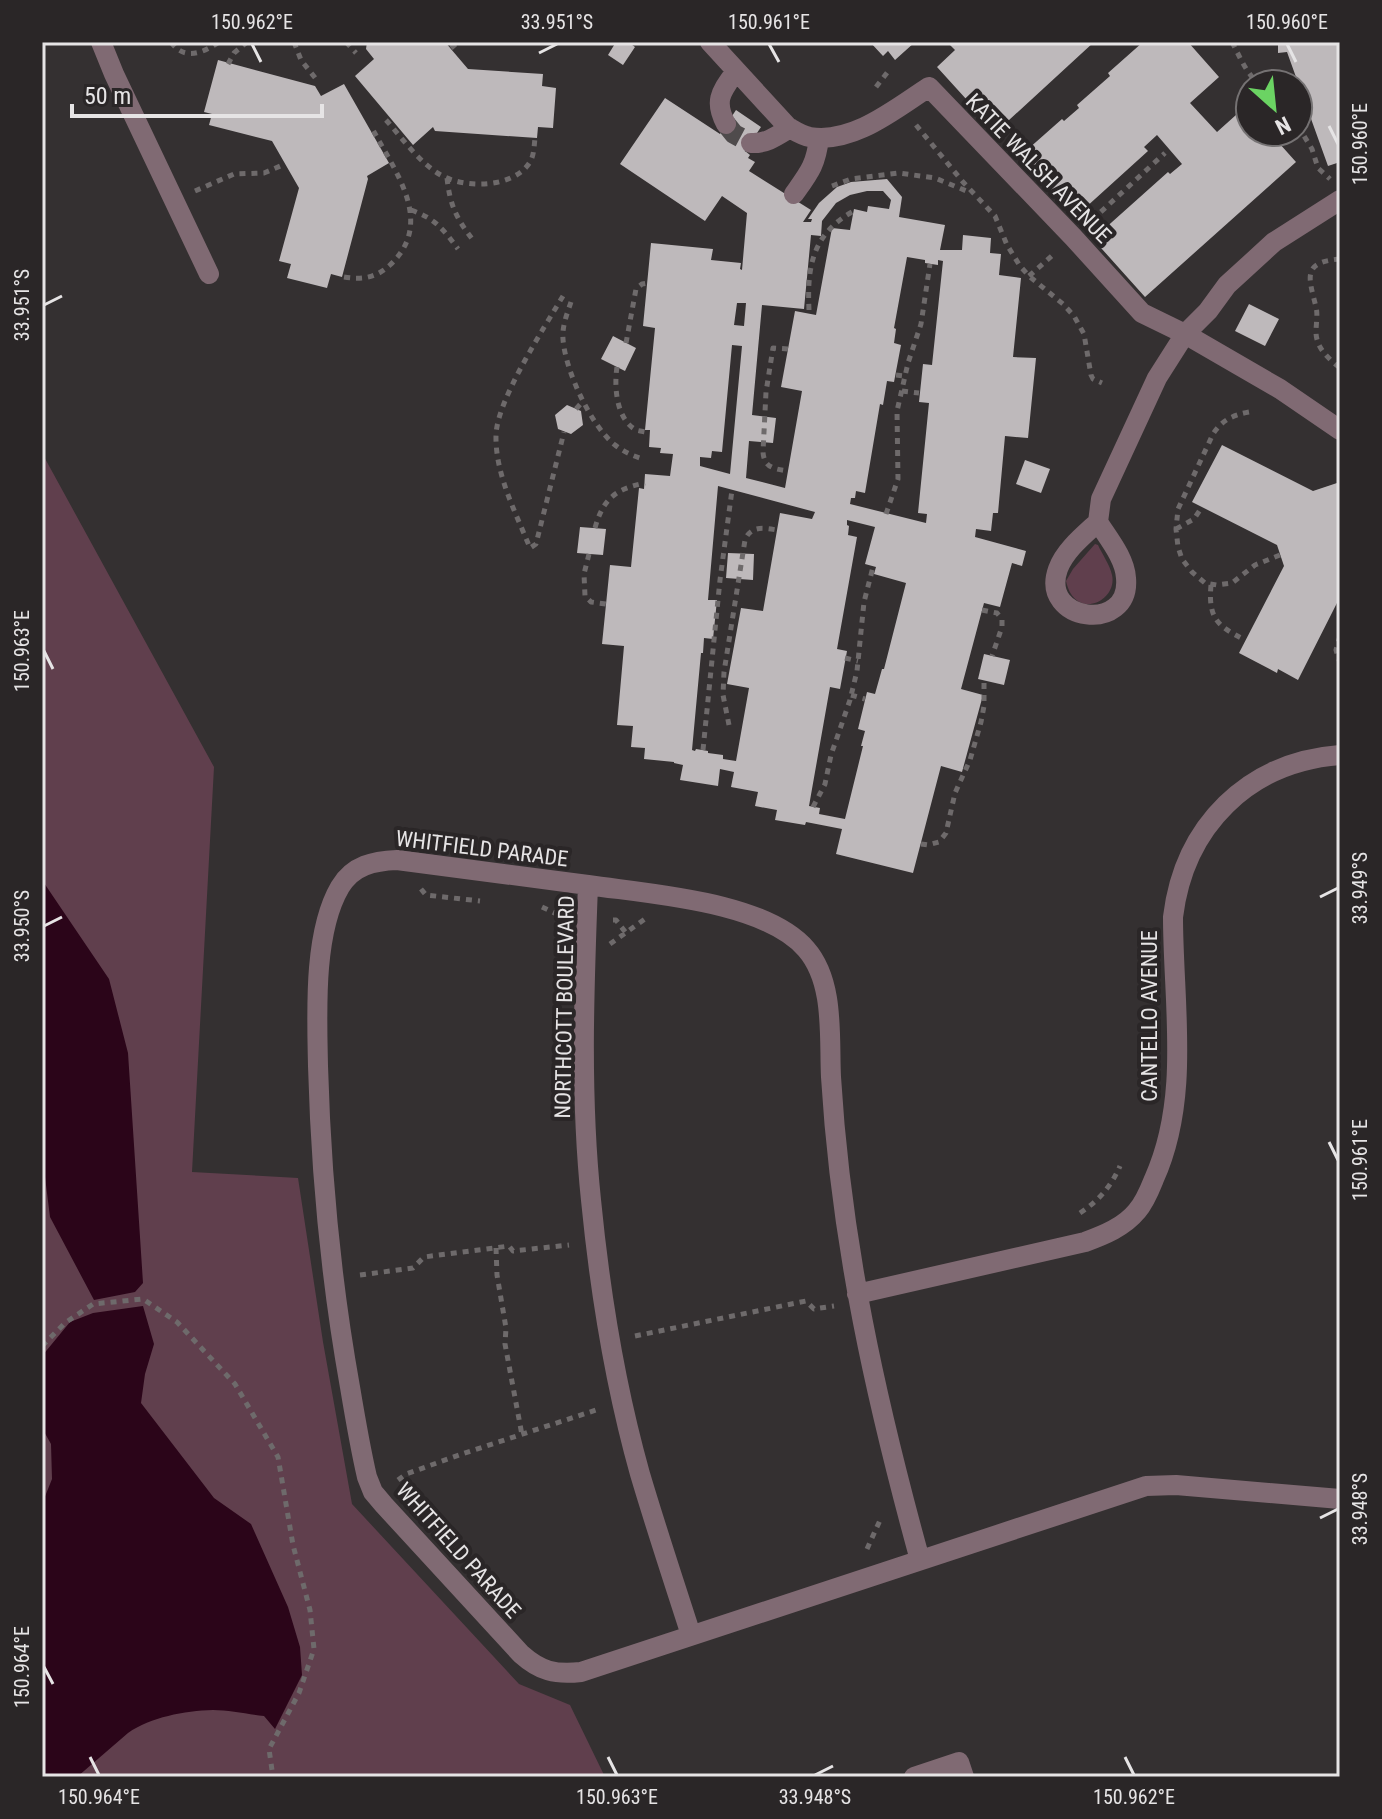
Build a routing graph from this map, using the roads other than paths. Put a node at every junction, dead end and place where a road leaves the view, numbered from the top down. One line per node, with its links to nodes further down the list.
1 (101, 42): 10 (street)
2 (710, 42): 3 (street)
3 (736, 71): 4 (street); 5 (street)
4 (726, 124)
5 (790, 128): 6 (street); 7 (street)
6 (819, 138): 9 (street); 11 (street, KATIE WALSH AVENUE)
7 (751, 143)
8 (1336, 192): 11 (street)
9 (794, 194)
10 (209, 274)
11 (1185, 334): 12 (street, KATIE WALSH AVENUE); 13 (street)
12 (1340, 430)
13 (1098, 522): 13 (street)
14 (1340, 755): 16 (street, CANTELLO AVENUE)
15 (588, 885): 16 (street, NORTHCOTT BOULEVARD); 19 (street, NORTHCOTT BOULEVARD); 19 (street, WHITFIELD PARADE)
16 (848, 1300): 18 (street, NORTHCOTT BOULEVARD)
17 (1340, 1499): 18 (street, WHITFIELD PARADE)
18 (920, 1560): 19 (street, WHITFIELD PARADE)
19 (691, 1635)
20 (914, 1777): 21 (street)
21 (964, 1777)

